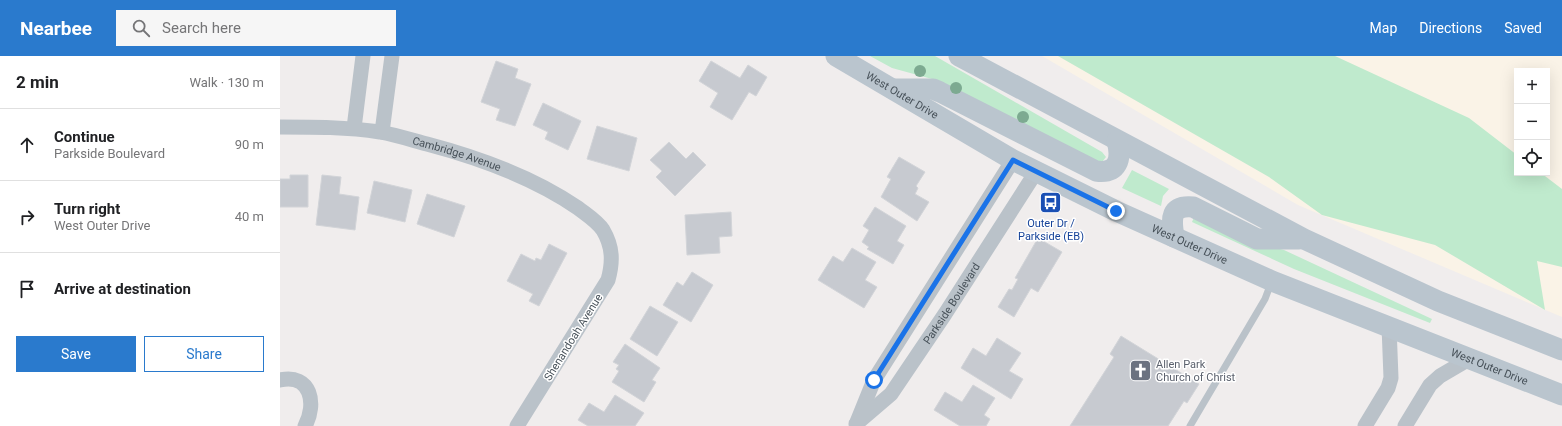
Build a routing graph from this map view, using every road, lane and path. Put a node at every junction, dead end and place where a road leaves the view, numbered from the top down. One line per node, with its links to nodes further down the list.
1 (363, 56): 7 (street)
2 (392, 56): 8 (street)
3 (836, 56): 5 (main road, West Outer Drive)
4 (959, 56): 9 (main road)
5 (892, 89): 9 (main road); 10 (main road, West Outer Drive)
6 (280, 127): 7 (street, Cambridge Avenue)
7 (354, 128): 8 (street, Cambridge Avenue)
8 (382, 132): 14 (street, Cambridge Avenue)
9 (1117, 141): 13 (main road)
10 (1013, 160): 11 (main road, West Outer Drive); 21 (street, Parkside Boulevard)
11 (1036, 172): 12 (main road, West Outer Drive); 21 (street, Parkside Boulevard)
12 (1174, 237): 13 (main road); 15 (main road, West Outer Drive)
13 (1304, 240): 17 (main road)
14 (609, 242): 23 (street, Shenandoah Avenue)
15 (1272, 281): 16 (main road, West Outer Drive); 24 (lane)
16 (1389, 326): 18 (main road, West Outer Drive); 25 (street)
17 (1562, 350)
18 (1469, 359): 20 (main road, West Outer Drive); 26 (street)
19 (280, 380): 22 (street)
20 (1562, 395)
21 (855, 425)
22 (305, 426)
23 (517, 426)
24 (1190, 426)
25 (1365, 426)
26 (1405, 426)

